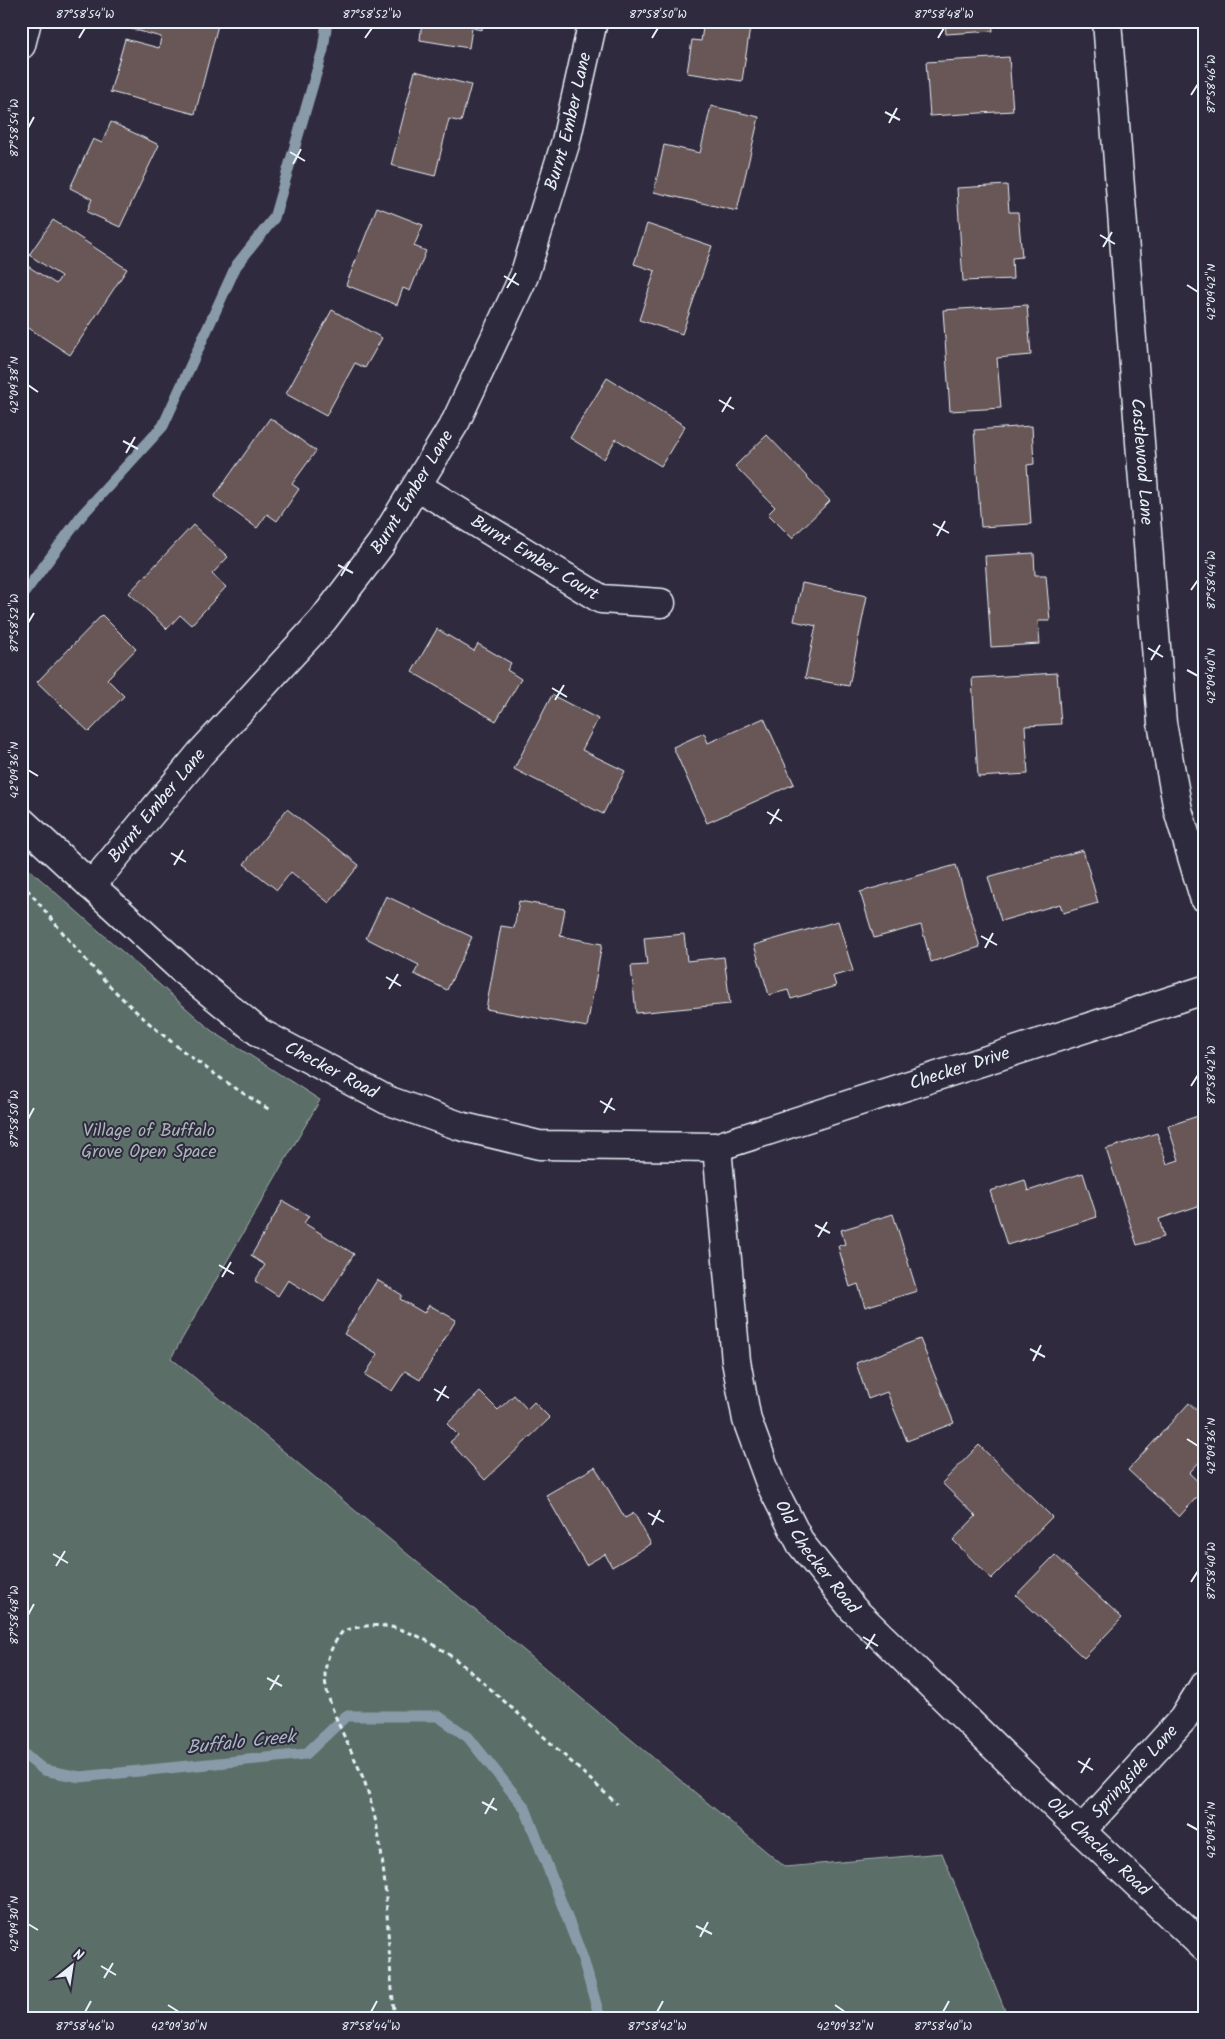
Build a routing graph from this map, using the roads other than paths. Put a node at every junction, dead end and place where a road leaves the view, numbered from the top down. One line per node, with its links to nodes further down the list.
1 (27, 21): 4 (street)
2 (593, 21): 5 (street, Burnt Ember Lane)
3 (1107, 21): 9 (street, Castlewood Lane)
4 (21, 45)
5 (417, 486): 6 (street, Burnt Ember Court); 8 (street, Burnt Ember Lane)
6 (661, 603)
7 (21, 821): 8 (street, Checker Road)
8 (91, 886): 11 (street, Checker Road)
9 (1204, 898)
10 (1204, 990): 11 (street, Checker Drive)
11 (717, 1147): 13 (street, Old Checker Road)
12 (1204, 1685): 13 (street, Springside Lane)
13 (1081, 1831): 14 (street, Old Checker Road)
14 (1204, 1947)

